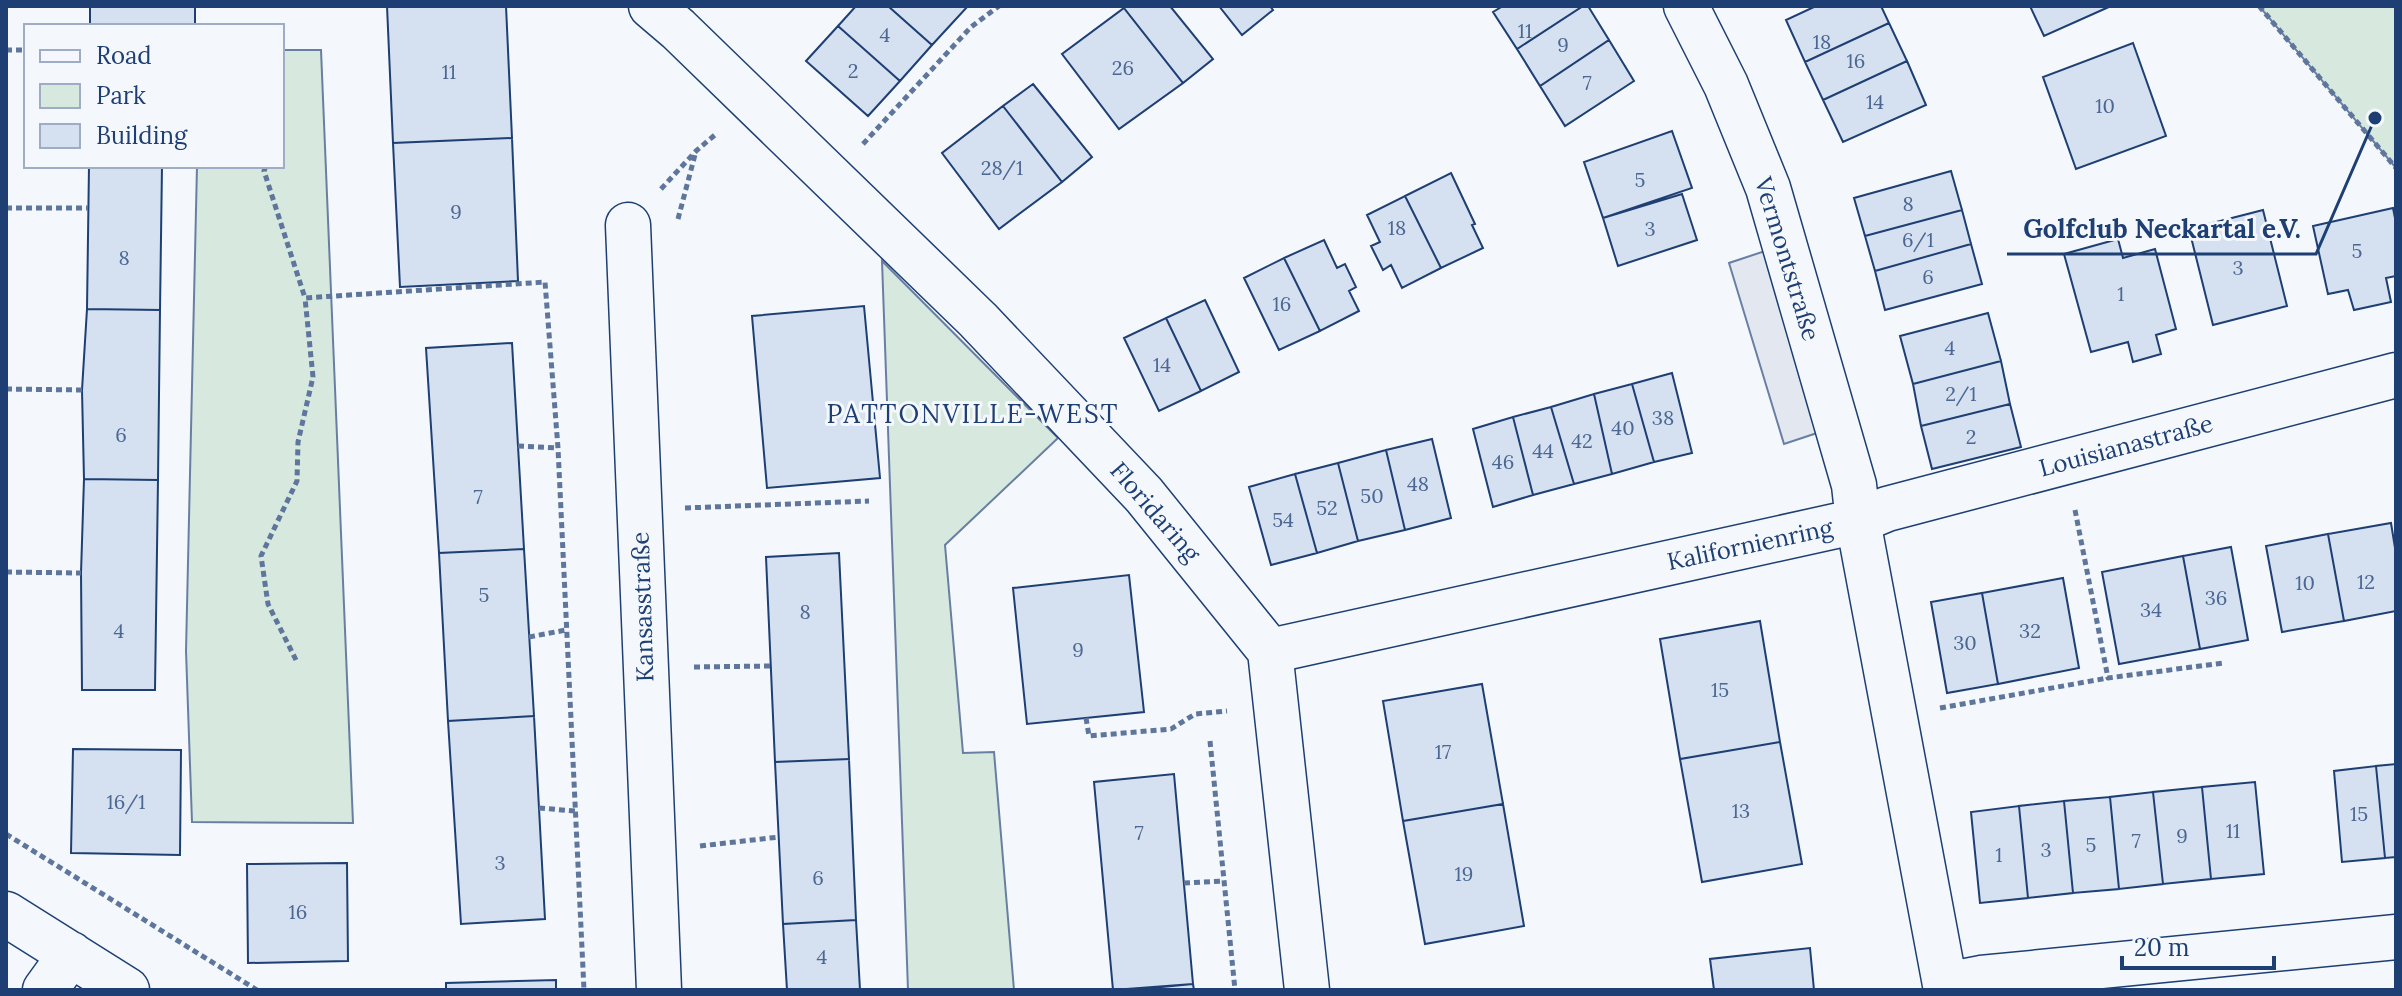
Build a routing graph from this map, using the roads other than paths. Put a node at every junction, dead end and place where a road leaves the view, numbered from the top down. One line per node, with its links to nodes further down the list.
1 (1686, 6): 5 (street, Vermontstraße)
2 (676, 14): 6 (street, Floridaring)
3 (628, 225): 13 (street, Kansasstraße)
4 (2396, 375): 5 (street, Louisianastraße)
5 (1858, 521): 6 (street, Kalifornienring); 10 (street, Kalifornienring)
6 (1270, 651): 14 (street)
7 (6, 914): 9 (street)
8 (2396, 937): 10 (street)
9 (71, 954): 11 (street); 12 (street)
10 (1946, 987)
11 (45, 990)
12 (127, 990)
13 (659, 990)
14 (1307, 990)

